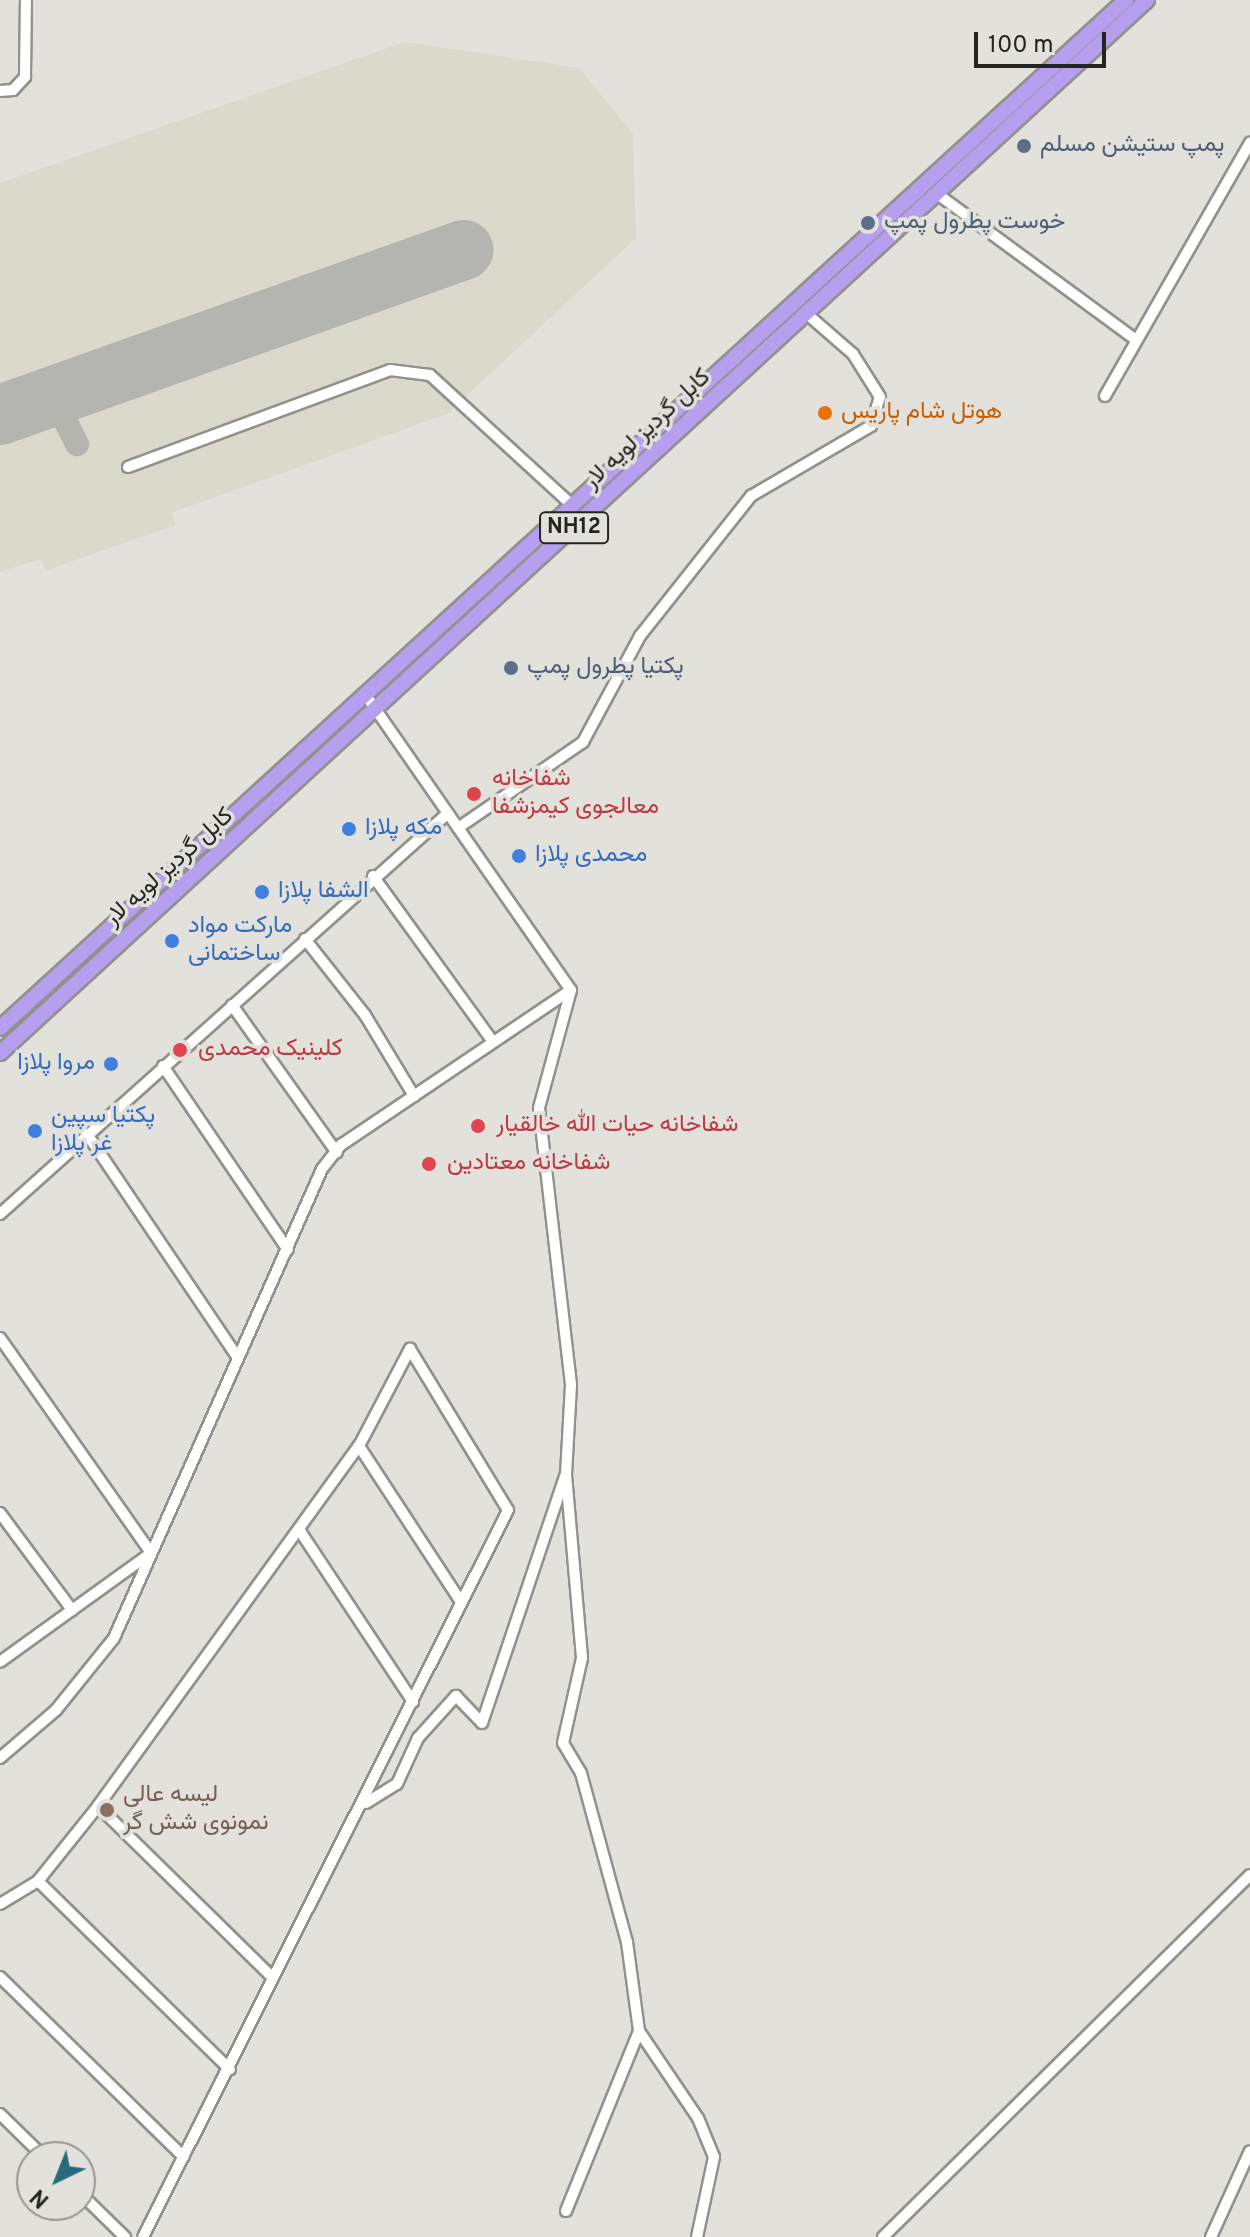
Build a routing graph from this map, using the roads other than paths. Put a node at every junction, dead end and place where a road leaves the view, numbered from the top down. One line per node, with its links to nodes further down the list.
1 (26, 0): 4 (street)
2 (1126, 0): 11 (highway, کابل گردیز لویه لار / NH12)
3 (1147, 0): 6 (highway, کابل گردیز لویه لار / NH12)
4 (0, 91)
5 (1250, 143): 8 (street)
6 (936, 193): 7 (highway, کابل گردیز لویه لار / NH12); 8 (street)
7 (807, 314): 13 (highway, کابل گردیز لویه لار / NH12); 15 (street)
8 (1136, 340): 9 (street)
9 (1105, 396)
10 (128, 467): 11 (street)
11 (573, 506): 12 (highway, کابل گردیز لویه لار / NH12)
12 (365, 694): 13 (street); 20 (highway, کابل گردیز لویه لار / NH12)
13 (376, 710): 14 (street); 22 (highway, کابل گردیز لویه لار / NH12)
14 (448, 813): 15 (street); 16 (street)
15 (458, 828): 18 (street)
16 (373, 876): 17 (street); 21 (street)
17 (305, 939): 19 (street); 24 (street)
18 (571, 990): 21 (street); 32 (street)
19 (232, 1005): 23 (street); 26 (street)
20 (0, 1028)
21 (493, 1042): 24 (street)
22 (0, 1053)
23 (163, 1066): 25 (street); 28 (street)
24 (414, 1096): 26 (street)
25 (87, 1134): 27 (street); 30 (street)
26 (337, 1153): 28 (street)
27 (0, 1214)
28 (288, 1250): 30 (street)
29 (0, 1338): 35 (street)
30 (238, 1358): 35 (street)
31 (359, 1446): 34 (street); 36 (street); 36 (street)
32 (566, 1475): 41 (street); 48 (street)
33 (0, 1513): 37 (street)
34 (300, 1531): 39 (street); 42 (street)
35 (151, 1553): 37 (street); 40 (street)
36 (461, 1602): 39 (street)
37 (72, 1610): 38 (street)
38 (0, 1662)
39 (413, 1702): 41 (street)
40 (0, 1758)
41 (364, 1804): 47 (street)
42 (98, 1806): 44 (street); 47 (street)
43 (1250, 1875): 59 (street)
44 (38, 1881): 45 (street); 49 (street)
45 (0, 1904)
46 (0, 1977): 53 (street)
47 (272, 1977): 49 (street)
48 (639, 2031): 55 (street); 58 (street)
49 (230, 2070): 53 (street)
50 (0, 2114): 51 (street)
51 (28, 2141)
52 (1250, 2151): 60 (street)
53 (184, 2157): 57 (street)
54 (96, 2209): 56 (street)
55 (566, 2211)
56 (125, 2237)
57 (143, 2237)
58 (697, 2237)
59 (883, 2237)
60 (1211, 2237)

